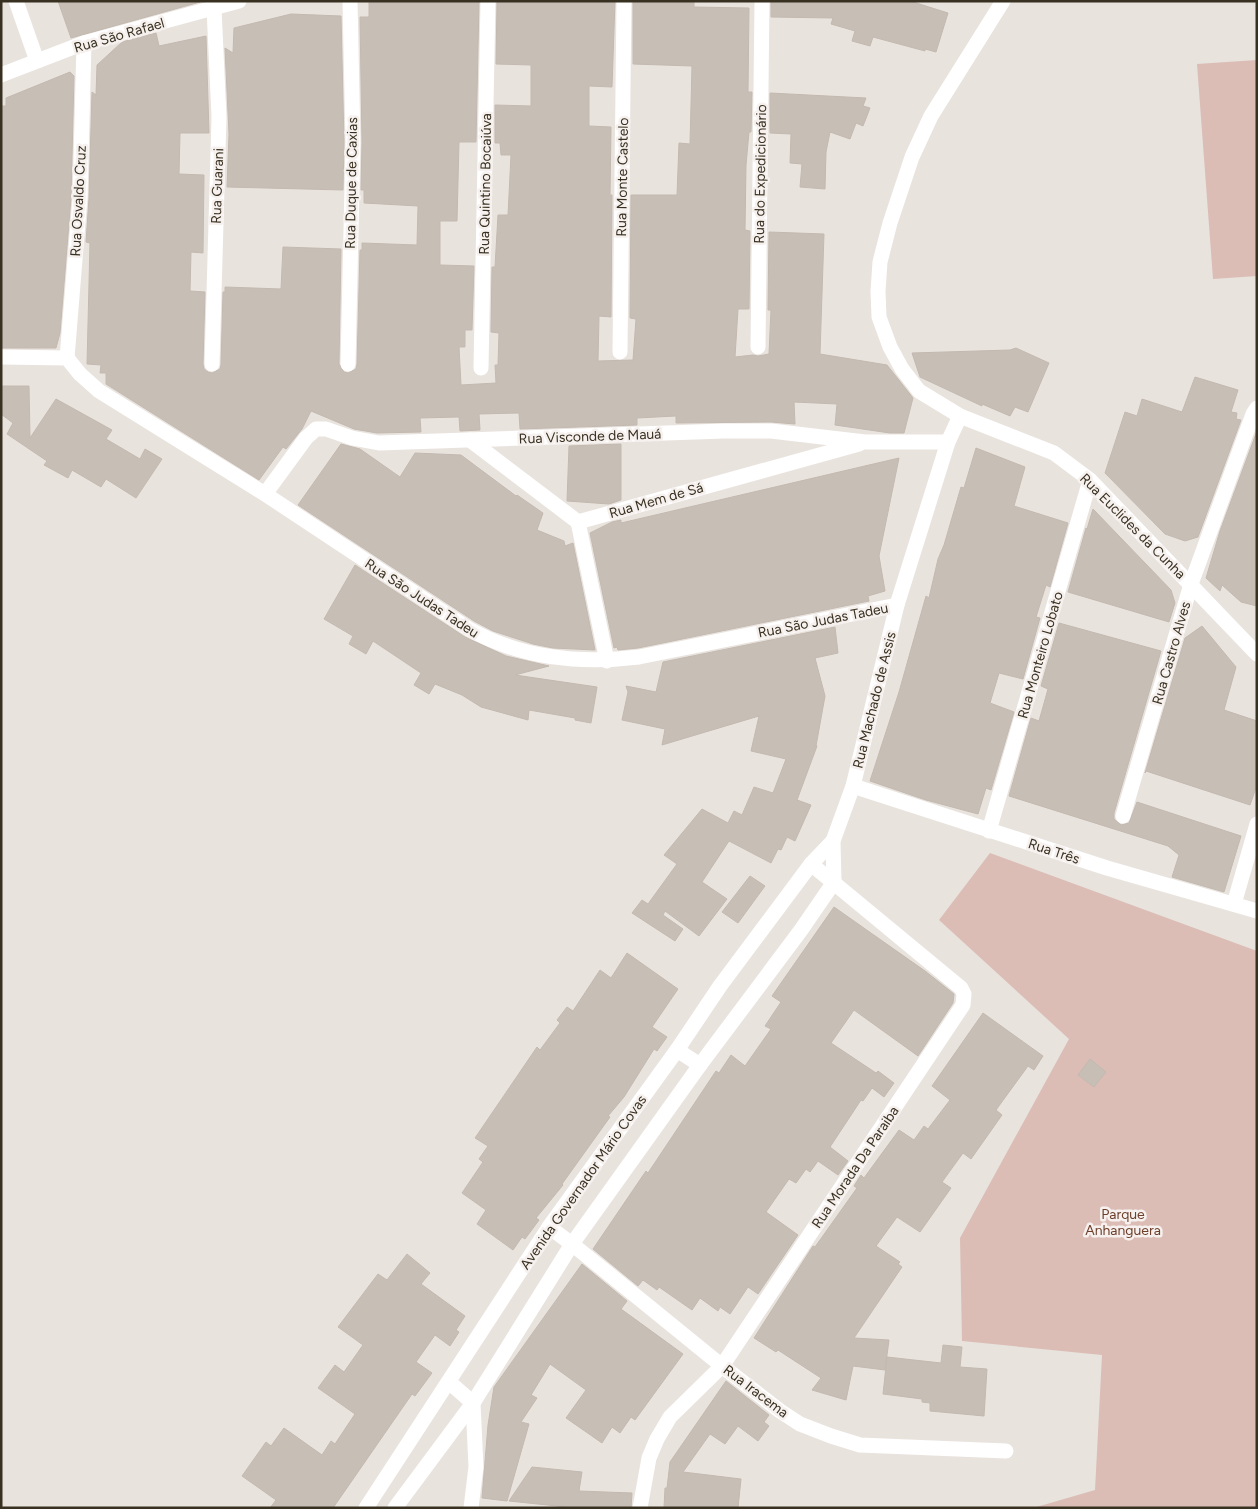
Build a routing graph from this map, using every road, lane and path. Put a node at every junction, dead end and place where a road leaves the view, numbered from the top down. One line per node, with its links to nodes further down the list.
1 (16, 1): 10 (street)
2 (239, 1): 8 (street, Rua São Rafael)
3 (350, 1): 17 (street, Rua Duque de Caxias)
4 (488, 1): 18 (street, Rua Quintino Bocaiúva)
5 (624, 1): 13 (street, Rua Monte Castelo)
6 (762, 1): 12 (street, Rua do Expedicionário)
7 (1003, 1): 20 (street, Rua Euclides da Cunha)
8 (214, 8): 9 (street, Rua São Rafael); 16 (street, Rua Guarani)
9 (84, 43): 10 (street, Rua São Rafael); 15 (street, Rua Osvaldo Cruz)
10 (37, 61): 11 (street, Rua São Rafael)
11 (1, 75)
12 (758, 347)
13 (620, 352)
14 (1, 357): 15 (street)
15 (67, 358): 25 (street, Rua São Judas Tadeu)
16 (212, 364)
17 (348, 364)
18 (481, 368)
19 (1257, 408): 27 (street, Rua Castro Alves)
20 (960, 416): 23 (street, Rua Machado de Assis); 24 (street, Rua Euclides da Cunha)
21 (470, 440): 22 (street, Rua Visconde de Mauá); 25 (street, Rua Visconde de Mauá); 26 (street)
22 (865, 442): 23 (street, Rua Visconde de Mauá); 26 (street, Rua Mem de Sá)
23 (948, 442): 28 (street, Rua Machado de Assis)
24 (1090, 480): 27 (street, Rua Euclides da Cunha); 34 (street, Rua Monteiro Lobato)
25 (265, 494): 30 (street, Rua São Judas Tadeu)
26 (578, 522): 30 (street)
27 (1191, 584): 29 (street, Rua Euclides da Cunha); 32 (street, Rua Castro Alves)
28 (897, 605): 30 (street, Rua São Judas Tadeu); 31 (street, Rua Machado de Assis)
29 (1257, 654)
30 (607, 661)
31 (853, 786): 34 (street, Rua Três); 35 (street, Rua Machado de Assis)
32 (1123, 816)
33 (1257, 824): 38 (street)
34 (990, 831): 38 (street, Rua Três)
35 (834, 841): 36 (street, Rua Machado de Assis); 37 (street, Rua Machado de Assis)
36 (811, 864): 37 (street, Rua Morada Da Paraiba); 40 (street, Avenida Governador Mário Covas)
37 (834, 882): 41 (street, Avenida Governador Mário Covas); 44 (street, Rua Morada Da Paraiba)
38 (1234, 904): 39 (street, Rua Três)
39 (1257, 911)
40 (677, 1050): 41 (street); 42 (street, Avenida Governador Mário Covas)
41 (700, 1066): 43 (street, Avenida Governador Mário Covas)
42 (549, 1227): 43 (street, Rua Iracema); 45 (street, Avenida Governador Mário Covas)
43 (572, 1244): 44 (street, Rua Iracema); 46 (street, Avenida Governador Mário Covas)
44 (722, 1366): 47 (street, Rua Iracema); 51 (street, Rua Morada Da Paraiba)
45 (449, 1382): 46 (street); 48 (street, Avenida Governador Mário Covas)
46 (473, 1403): 49 (street, Avenida Governador Mário Covas); 50 (street)
47 (1006, 1451)
48 (366, 1508)
49 (394, 1508)
50 (471, 1508)
51 (640, 1508)

